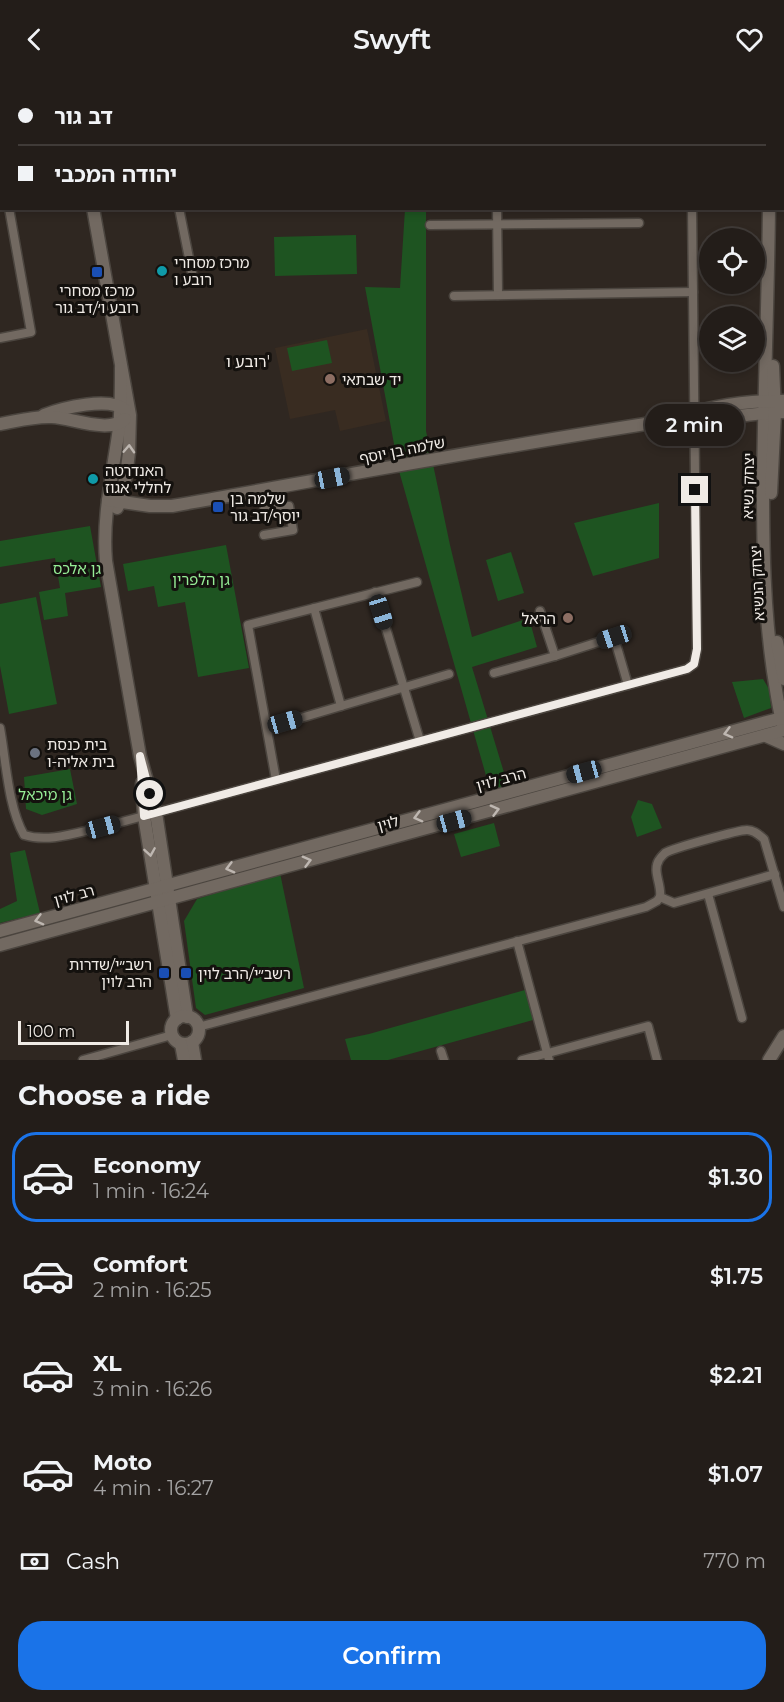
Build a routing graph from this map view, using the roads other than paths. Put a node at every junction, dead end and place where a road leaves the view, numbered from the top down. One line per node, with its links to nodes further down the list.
1 (9, 210): 15 (street)
2 (179, 210): 11 (street)
3 (497, 210): 8 (street)
4 (692, 210): 12 (street)
5 (771, 210): 20 (main road, יצחק נשיא)
6 (771, 210): 20 (main road, יצחק נשיא)
7 (94, 212): 16 (main road)
8 (497, 224): 9 (street); 10 (street); 13 (street)
9 (639, 224)
10 (430, 225)
11 (192, 273)
12 (693, 292): 13 (street); 22 (street)
13 (498, 295): 14 (street)
14 (454, 296)
15 (0, 338)
16 (121, 368): 17 (main road); 21 (main road)
17 (121, 387): 18 (main road); 19 (main road)
18 (100, 404): 19 (main road); 24 (main road)
19 (120, 405): 21 (main road); 26 (main road)
20 (776, 405): 22 (main road, שלמה בן יוסף); 23 (main road, שלמה בן יוסף); 28 (main road, יצחק נשיא); 42 (main road, יצחק הנשיא)
21 (130, 415): 26 (main road); 30 (main road, one-way to 21)
22 (694, 416): 23 (main road, שלמה בן יוסף); 32 (main road, שלמה בן יוסף); 43 (street)
23 (741, 416): 28 (main road)
24 (37, 418): 25 (main road); 27 (main road)
25 (0, 423)
26 (119, 424): 27 (main road); 29 (main road)
27 (102, 426): 29 (main road)
28 (764, 438): 45 (main road, יצחק נשיא)
29 (117, 442): 31 (main road)
30 (125, 483): 31 (main road); 32 (main road)
31 (114, 501): 32 (main road, שלמה בן יוסף); 55 (main road)
32 (143, 505)
33 (264, 510): 34 (street)
34 (264, 535)
35 (417, 582): 36 (street)
36 (375, 592): 37 (street); 44 (street)
37 (314, 608): 46 (street); 49 (street)
38 (540, 611): 39 (street)
39 (555, 656): 40 (street); 43 (street)
40 (494, 673)
41 (449, 674): 44 (street)
42 (784, 679)
43 (628, 685): 52 (street)
44 (404, 688): 46 (street); 52 (street)
45 (778, 699): 47 (main road); 48 (main road, יצחק נשיא)
46 (341, 706): 49 (street)
47 (763, 723): 48 (main road, הרב לוין); 58 (main road, הרב לוין, one-way to 58)
48 (783, 724): 51 (main road, לוין)
49 (267, 728): 54 (street)
50 (0, 730): 55 (street)
51 (766, 736): 53 (main road); 60 (main road, לוין, one-way to 51)
52 (420, 741): 54 (street)
53 (784, 744)
54 (276, 780): 55 (street)
55 (150, 814): 56 (main road); 59 (main road, one-way to 59)
56 (163, 863): 58 (main road); 59 (main road)
57 (775, 874): 61 (street); 62 (street); 63 (street)
58 (188, 880): 59 (main road, הרב לוין)
59 (163, 893): 60 (main road, לוין); 64 (main road, לוין); 65 (main road); 66 (main road, רב לוין, one-way to 66)
60 (186, 894): 65 (main road)
61 (708, 894): 62 (street); 70 (street)
62 (660, 897): 67 (street)
63 (784, 907)
64 (132, 908): 65 (main road); 68 (main road, לוין)
65 (168, 923): 69 (main road)
66 (0, 931)
67 (516, 941): 71 (street); 74 (street)
68 (0, 945)
69 (182, 1018): 71 (main road); 73 (main road)
70 (742, 1018)
71 (198, 1027): 73 (main road)
72 (784, 1036): 80 (main road)
73 (182, 1040): 75 (street); 76 (main road); 77 (main road)
74 (548, 1056): 78 (street); 79 (street)
75 (83, 1060)
76 (184, 1060)
77 (195, 1060)
78 (522, 1060)
79 (657, 1060)
80 (769, 1060)

